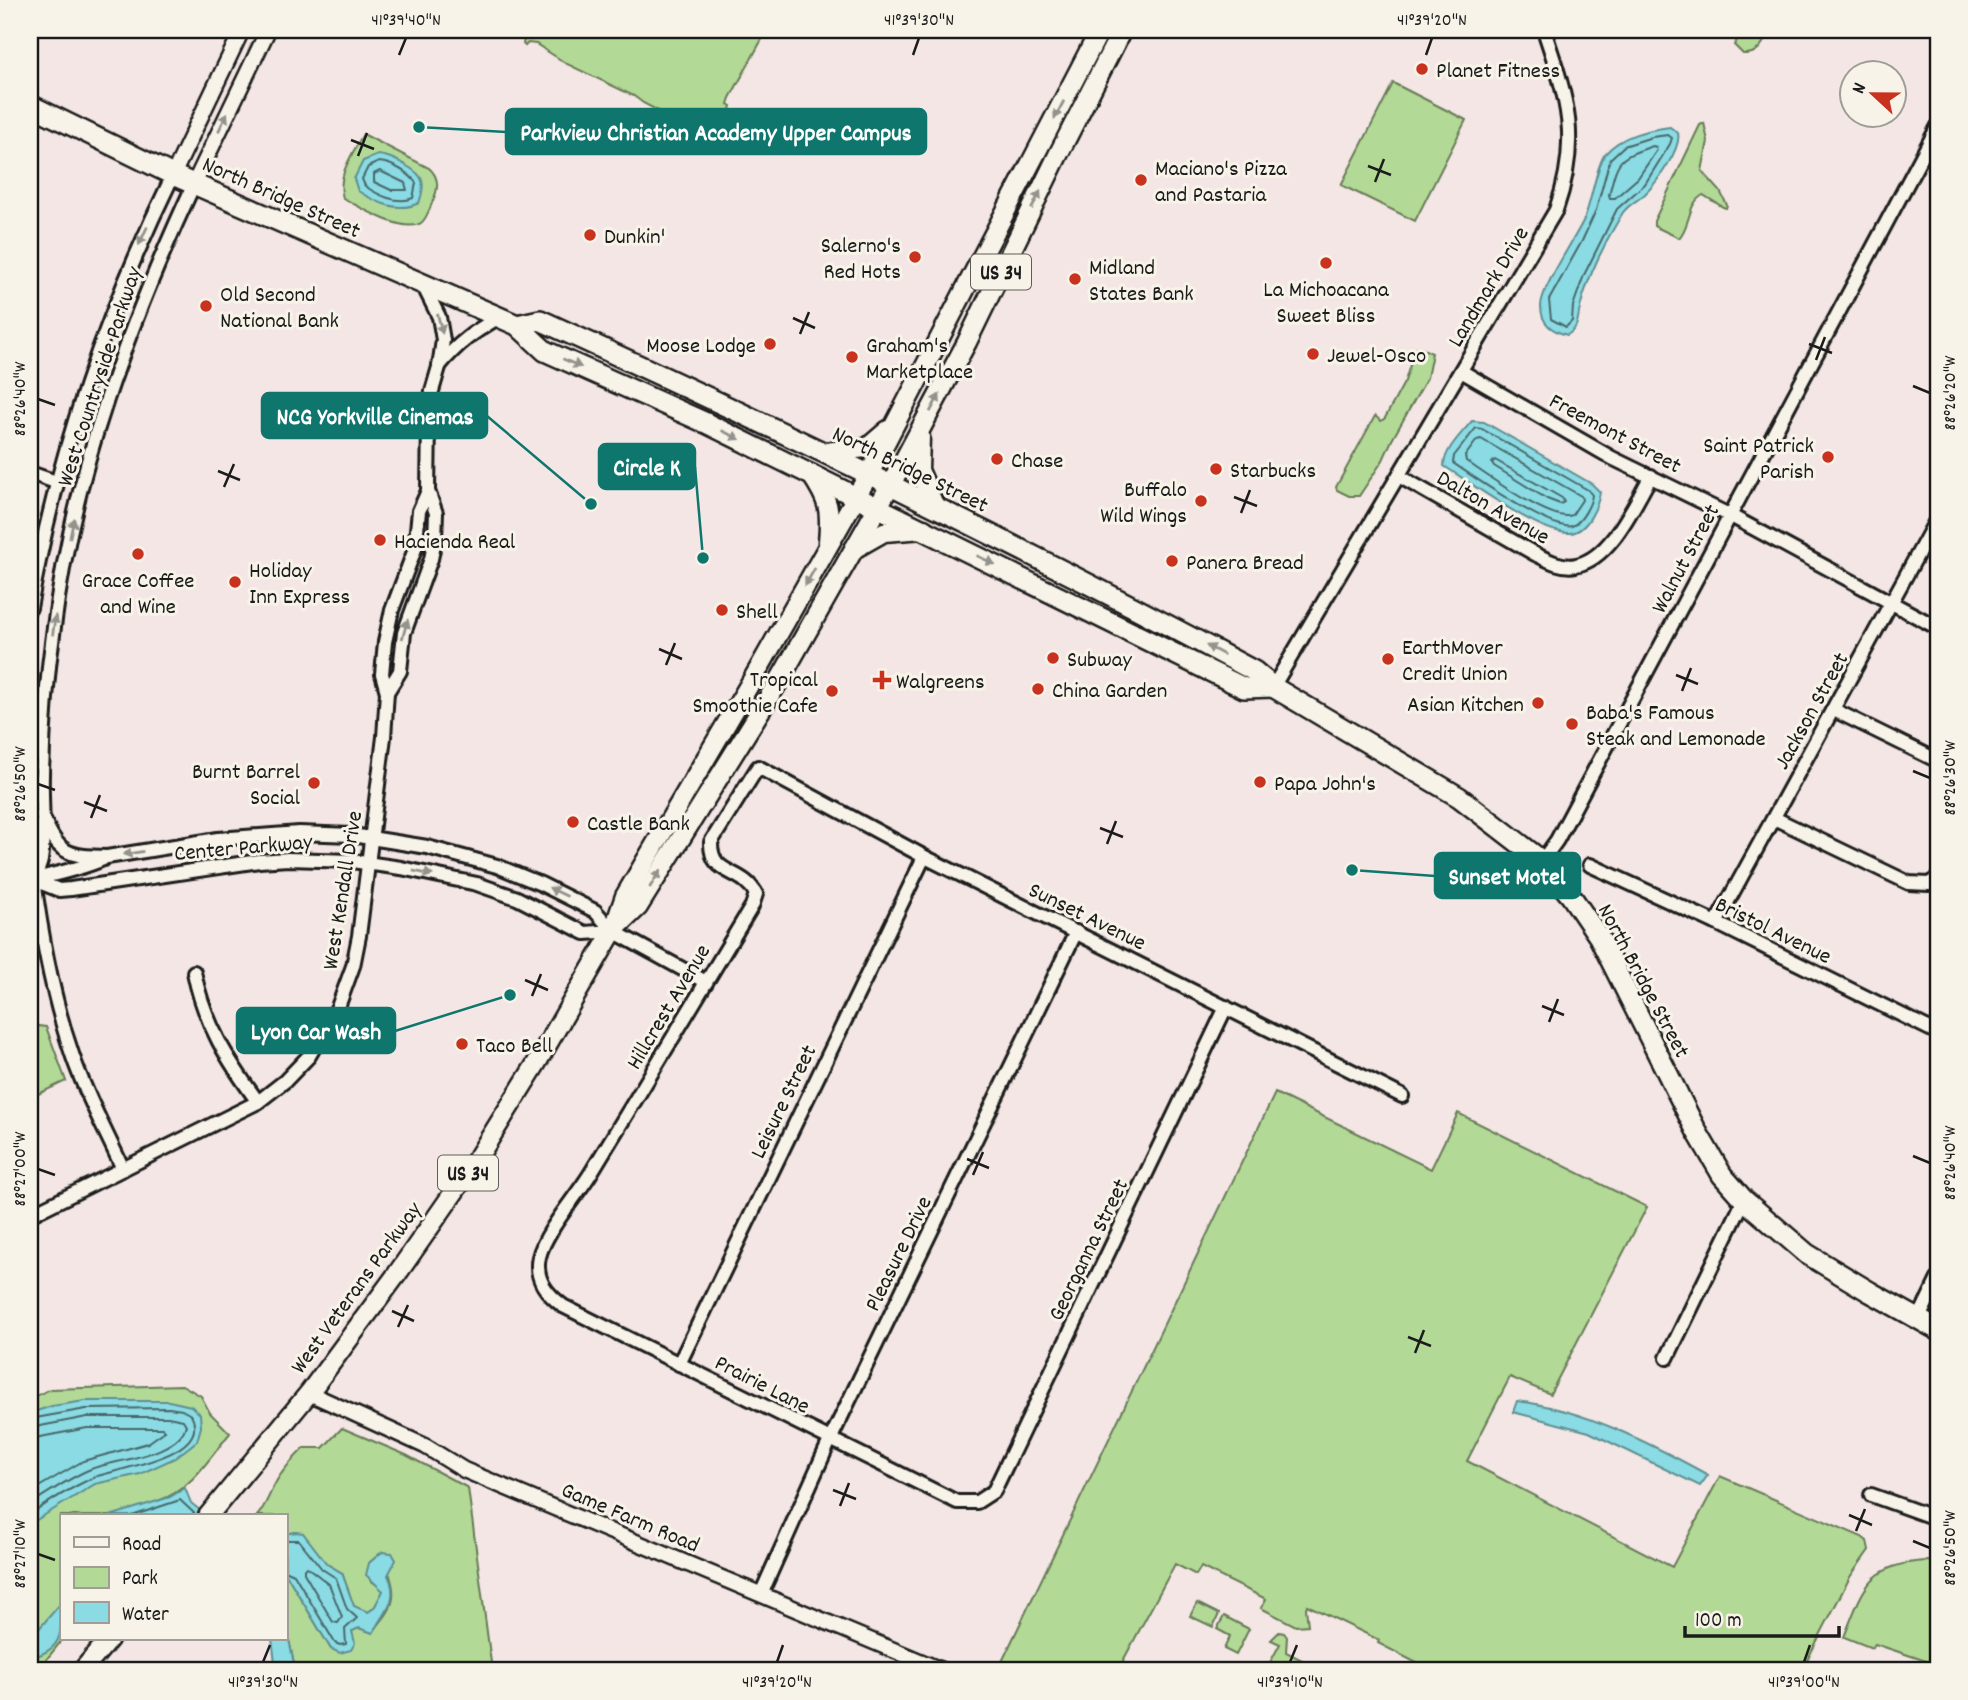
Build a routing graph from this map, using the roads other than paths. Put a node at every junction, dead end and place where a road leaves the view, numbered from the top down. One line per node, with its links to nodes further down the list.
1 (242, 30): 8 (street)
2 (268, 30): 9 (street, one-way to 2)
3 (1100, 30): 14 (main road, US 34, one-way to 14)
4 (1122, 30): 15 (main road, US 34, one-way to 4)
5 (1544, 30): 13 (street, Landmark Drive)
6 (30, 105): 8 (highway, North Bridge Street)
7 (1938, 126): 27 (street, Walnut Street)
8 (173, 175): 9 (highway, North Bridge Street); 22 (street, West Countryside Parkway, one-way to 22)
9 (194, 184): 10 (highway, North Bridge Street); 39 (street, West Countryside Parkway, one-way to 9)
10 (422, 285): 11 (highway, North Bridge Street); 12 (street, West Kendall Drive, one-way to 12)
11 (508, 321): 12 (street, West Kendall Drive); 16 (highway, North Bridge Street); 18 (highway, North Bridge Street, one-way to 18)
12 (439, 367): 41 (street, West Kendall Drive)
13 (1461, 371): 20 (street, Landmark Drive); 21 (street, Freemont Street)
14 (898, 421): 16 (main road); 19 (main road, US 34)
15 (921, 429): 23 (main road, US 34); 26 (main road)
16 (824, 452): 19 (highway, North Bridge Street)
17 (30, 472): 22 (street)
18 (811, 474): 24 (highway, North Bridge Street); 30 (main road)
19 (869, 474): 23 (highway, North Bridge Street); 24 (main road, West Veterans Parkway / US 34)
20 (1399, 476): 21 (street, Dalton Avenue); 35 (street, Landmark Drive)
21 (1651, 476): 27 (street, Freemont Street)
22 (56, 482): 33 (street, West Countryside Parkway)
23 (890, 485): 25 (main road, West Veterans Parkway / US 34); 26 (highway, North Bridge Street)
24 (856, 496): 25 (highway, North Bridge Street); 30 (main road, West Veterans Parkway / US 34)
25 (878, 507): 29 (highway, North Bridge Street); 31 (main road, West Veterans Parkway / US 34)
26 (935, 507): 35 (highway, North Bridge Street, one-way to 26)
27 (1731, 516): 32 (street, Freemont Street); 44 (street, Walnut Street)
28 (1938, 517): 32 (street, Jackson Street)
29 (925, 529): 31 (main road); 35 (highway, North Bridge Street, one-way to 35)
30 (828, 546): 50 (main road, West Veterans Parkway / US 34, one-way to 50)
31 (855, 548): 50 (main road, West Veterans Parkway / US 34, one-way to 31)
32 (1893, 604): 34 (street, Freemont Street); 36 (street, Jackson Street)
33 (30, 608)
34 (1938, 628)
35 (1273, 687): 44 (highway, North Bridge Street)
36 (1834, 710): 37 (street); 40 (street, Jackson Street)
37 (1938, 761)
38 (758, 767): 43 (street, Sunset Avenue); 53 (street, Hillcrest Avenue)
39 (41, 815): 42 (street, Center Parkway); 47 (street, West Countryside Parkway)
40 (1774, 818): 48 (street); 49 (street, Jackson Street)
41 (372, 837): 42 (street, Center Parkway, one-way to 42); 45 (street, West Kendall Drive); 50 (street, Center Parkway, one-way to 41)
42 (107, 857): 47 (street, Center Parkway)
43 (924, 857): 51 (street, Sunset Avenue); 66 (street, Leisure Street)
44 (1542, 861): 59 (highway, North Bridge Street)
45 (369, 862): 47 (street, Center Parkway); 50 (street, Center Parkway, one-way to 50); 57 (street, West Kendall Drive)
46 (1590, 865): 49 (street, Bristol Avenue)
47 (31, 877): 58 (street, West Countryside Parkway)
48 (1938, 878)
49 (1716, 923): 55 (street, Bristol Avenue)
50 (612, 932): 53 (street, Center Parkway); 67 (main road, West Veterans Parkway / US 34)
51 (1076, 932): 54 (street, Sunset Avenue); 68 (street, Pleasure Drive)
52 (194, 972): 57 (street)
53 (706, 982): 62 (street, Hillcrest Avenue)
54 (1226, 1007): 56 (street, Sunset Avenue); 70 (street, Georganna Street)
55 (1938, 1033)
56 (1402, 1096)
57 (258, 1102): 58 (street, West Kendall Drive)
58 (123, 1170): 60 (street, West Kendall Drive)
59 (1744, 1200): 63 (highway, North Bridge Street); 65 (street)
60 (30, 1215)
61 (1938, 1279): 63 (street)
62 (540, 1281): 66 (street, Prairie Lane)
63 (1918, 1320): 64 (highway, North Bridge Street)
64 (1938, 1330)
65 (1667, 1358)
66 (679, 1364): 68 (street, Prairie Lane)
67 (309, 1393): 71 (main road, West Veterans Parkway / US 34); 73 (street, Game Farm Road)
68 (830, 1440): 70 (street, Prairie Lane); 73 (street, Pleasure Drive)
69 (1871, 1495): 72 (street)
70 (977, 1502)
71 (212, 1510)
72 (1938, 1519)
73 (761, 1594): 76 (street, Game Farm Road)
74 (108, 1640): 75 (main road)
75 (83, 1670)
76 (941, 1670)

